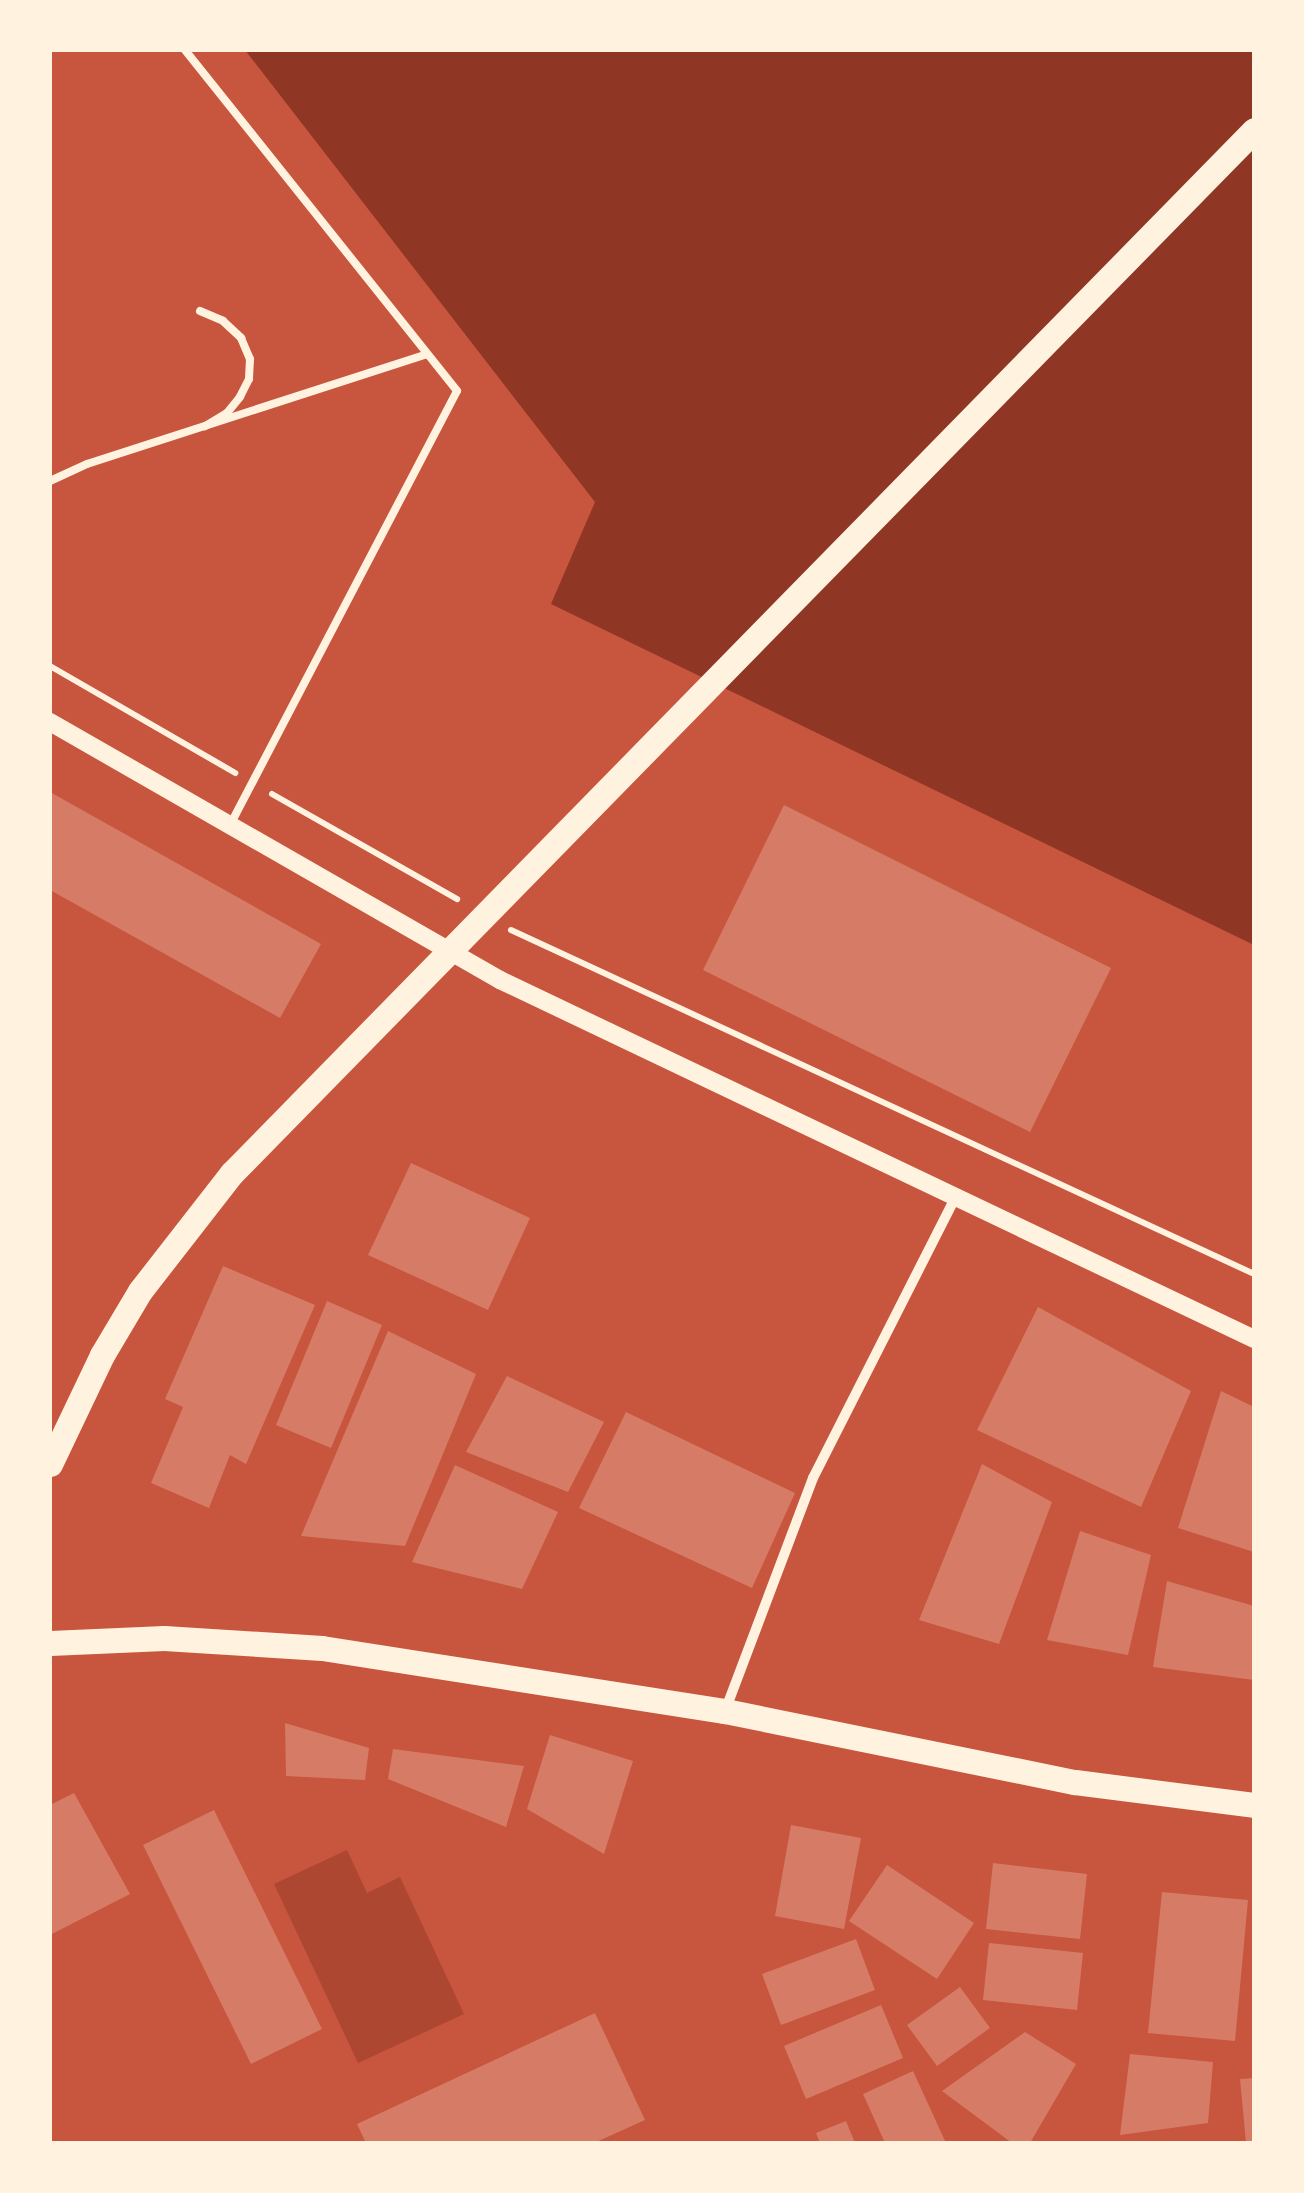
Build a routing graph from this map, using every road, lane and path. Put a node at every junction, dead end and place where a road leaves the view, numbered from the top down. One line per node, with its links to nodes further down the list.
1 (185, 50): 4 (lane)
2 (1254, 130): 16 (main road)
3 (200, 312): 5 (lane)
4 (427, 354): 5 (lane); 9 (lane)
5 (193, 434): 6 (lane)
6 (50, 480)
7 (50, 666): 9 (path)
8 (50, 722): 10 (street)
9 (252, 783): 10 (lane); 11 (path)
10 (229, 827): 13 (street)
11 (474, 908)
12 (508, 928): 14 (path)
13 (954, 1200): 15 (street); 18 (street)
14 (1254, 1274)
15 (1254, 1339)
16 (50, 1464)
17 (50, 1643): 18 (main road)
18 (724, 1712): 19 (main road)
19 (1254, 1805)

